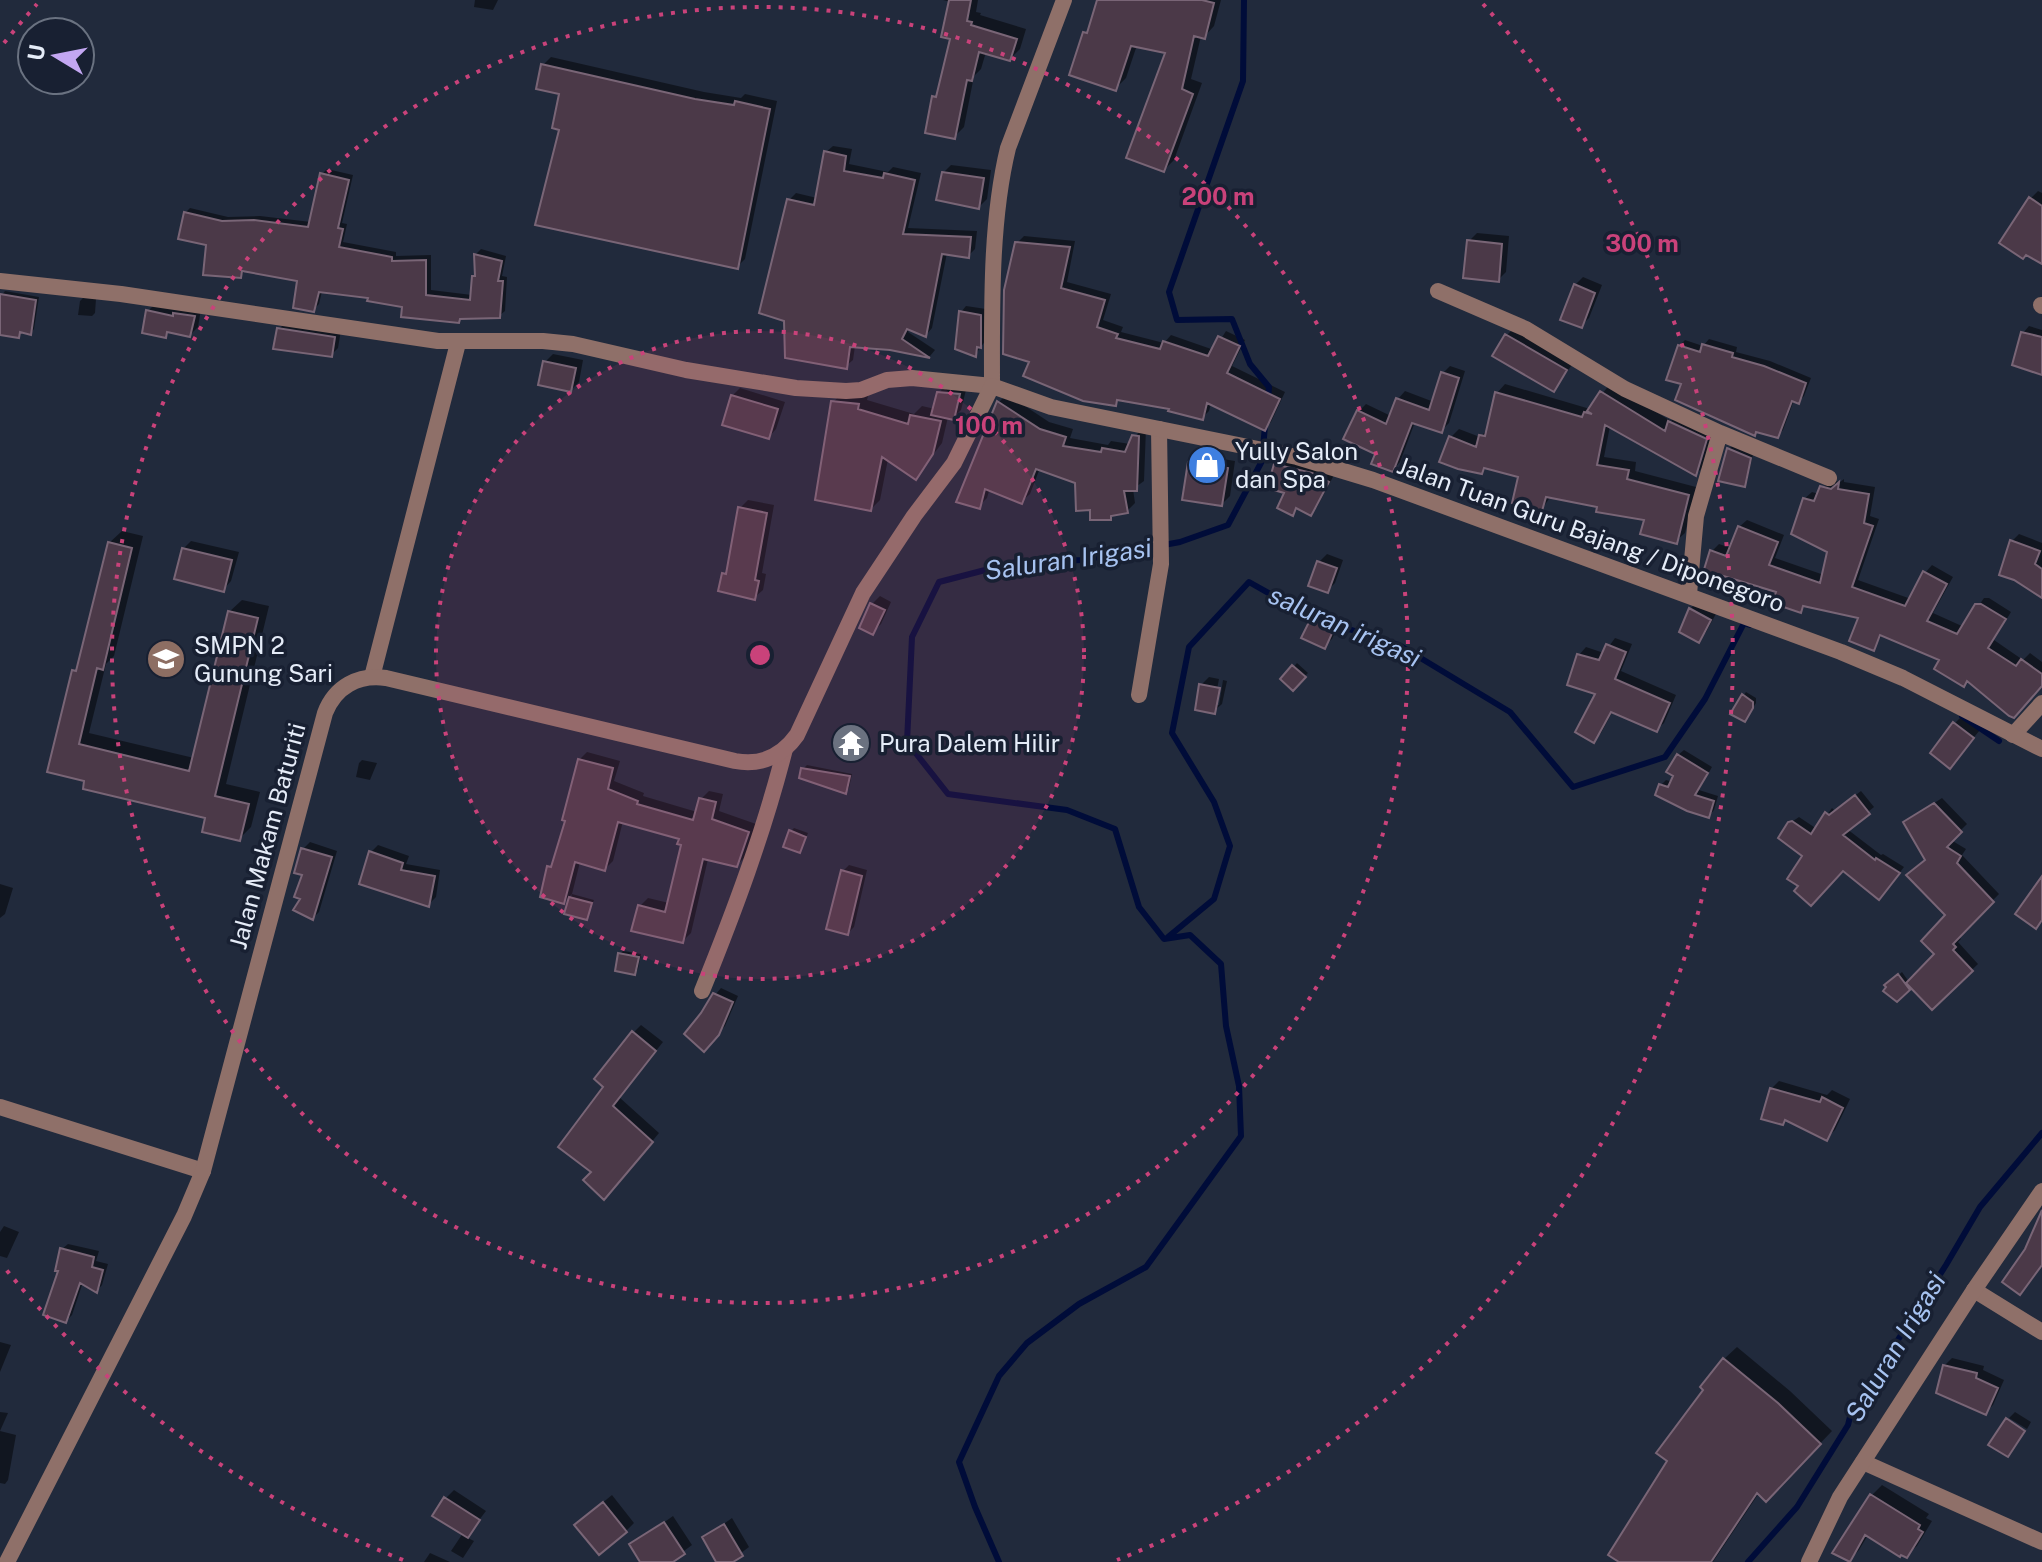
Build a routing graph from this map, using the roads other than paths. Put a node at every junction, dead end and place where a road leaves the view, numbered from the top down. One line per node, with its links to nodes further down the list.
1 (1064, 0): 5 (street)
2 (0, 281): 4 (street)
3 (1438, 291): 7 (street)
4 (458, 343): 5 (street); 10 (street)
5 (992, 386): 6 (street, Jalan Tuan Guru Bajang / Diponegoro); 14 (street)
6 (1159, 429): 9 (street, Jalan Tuan Guru Bajang / Diponegoro); 11 (street)
7 (1720, 433): 8 (street); 9 (street)
8 (1829, 478)
9 (1689, 594): 13 (street, Jalan Tuan Guru Bajang / Diponegoro)
10 (372, 677): 14 (street); 18 (street, Jalan Makam Baturiti)
11 (1139, 695)
12 (2042, 703): 13 (street)
13 (2013, 735): 15 (street, Jalan Tuan Guru Bajang / Diponegoro)
14 (785, 749): 16 (street)
15 (2042, 749)
16 (702, 991)
17 (0, 1107): 18 (street)
18 (203, 1171): 24 (street, Jalan Makam Baturiti)
19 (2042, 1191): 20 (street)
20 (1974, 1290): 21 (street); 22 (street)
21 (2042, 1332)
22 (1863, 1462): 23 (street); 25 (street)
23 (2042, 1542)
24 (7, 1562)
25 (1809, 1562)

